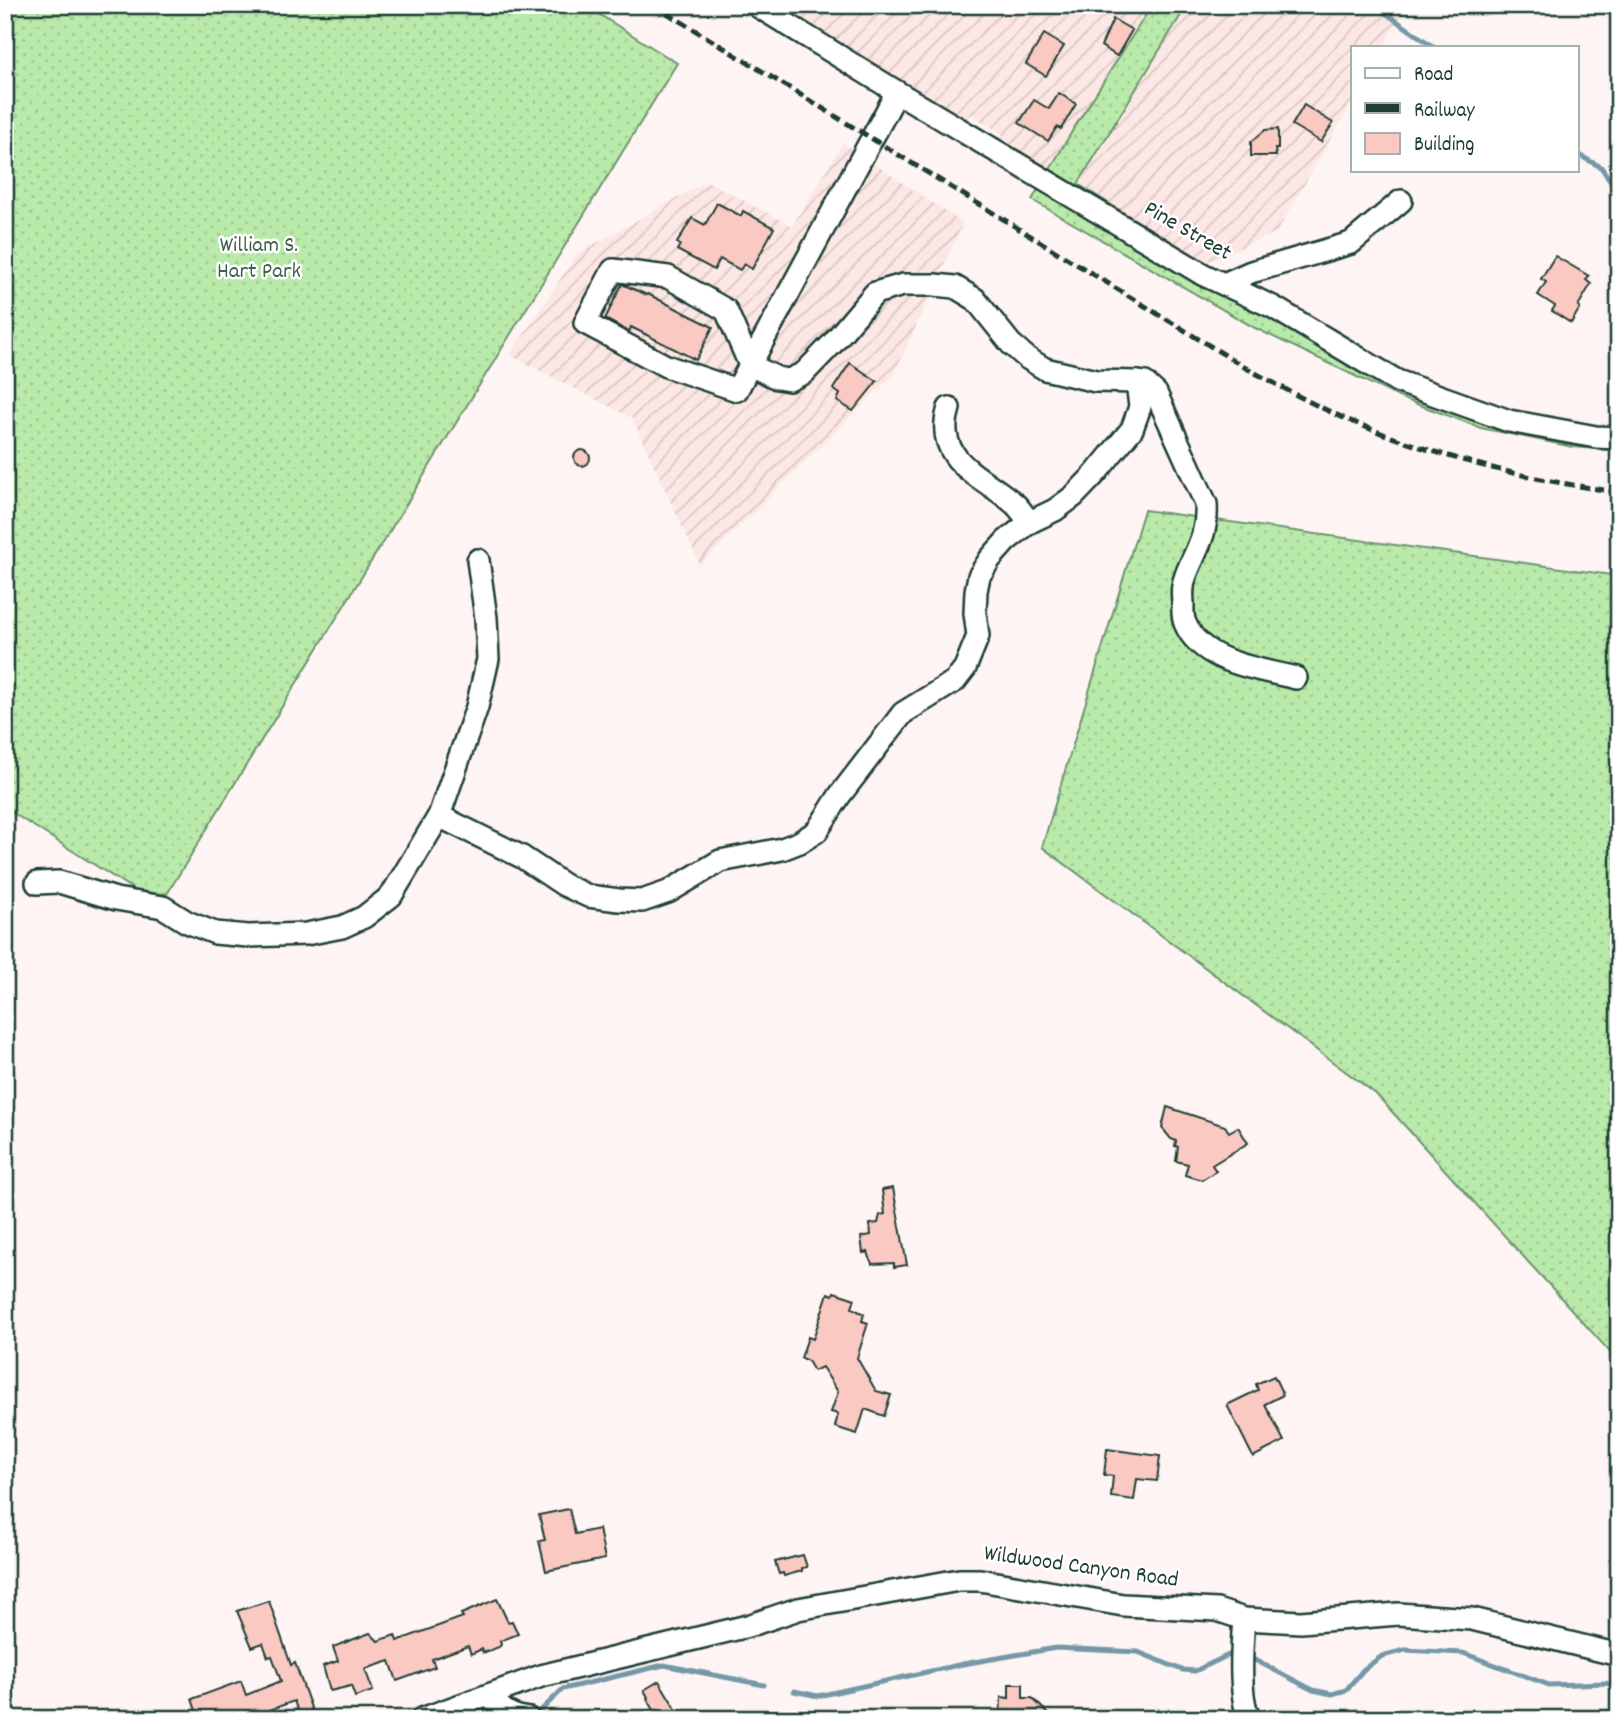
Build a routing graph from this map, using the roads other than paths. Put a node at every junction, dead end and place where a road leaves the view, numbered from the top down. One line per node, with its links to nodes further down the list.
1 (756, 5): 2 (street, Pine Street)
2 (897, 92): 4 (street, Pine Street); 5 (street)
3 (1401, 201): 4 (street)
4 (1224, 284): 8 (street, Pine Street)
5 (750, 365): 5 (street); 6 (street)
6 (1137, 382): 9 (street); 11 (street)
7 (949, 408): 9 (street)
8 (1619, 438)
9 (1030, 522): 12 (street)
10 (478, 560): 12 (street)
11 (1296, 678)
12 (439, 816): 13 (street)
13 (37, 883)
14 (1244, 1619): 15 (street, Wildwood Canyon Road); 16 (street, Wildwood Canyon Road); 20 (street)
15 (1619, 1655)
16 (489, 1695): 17 (street); 18 (street, Wildwood Canyon Road)
17 (519, 1718): 19 (street)
18 (422, 1719)
19 (529, 1719)
20 (1250, 1719)

